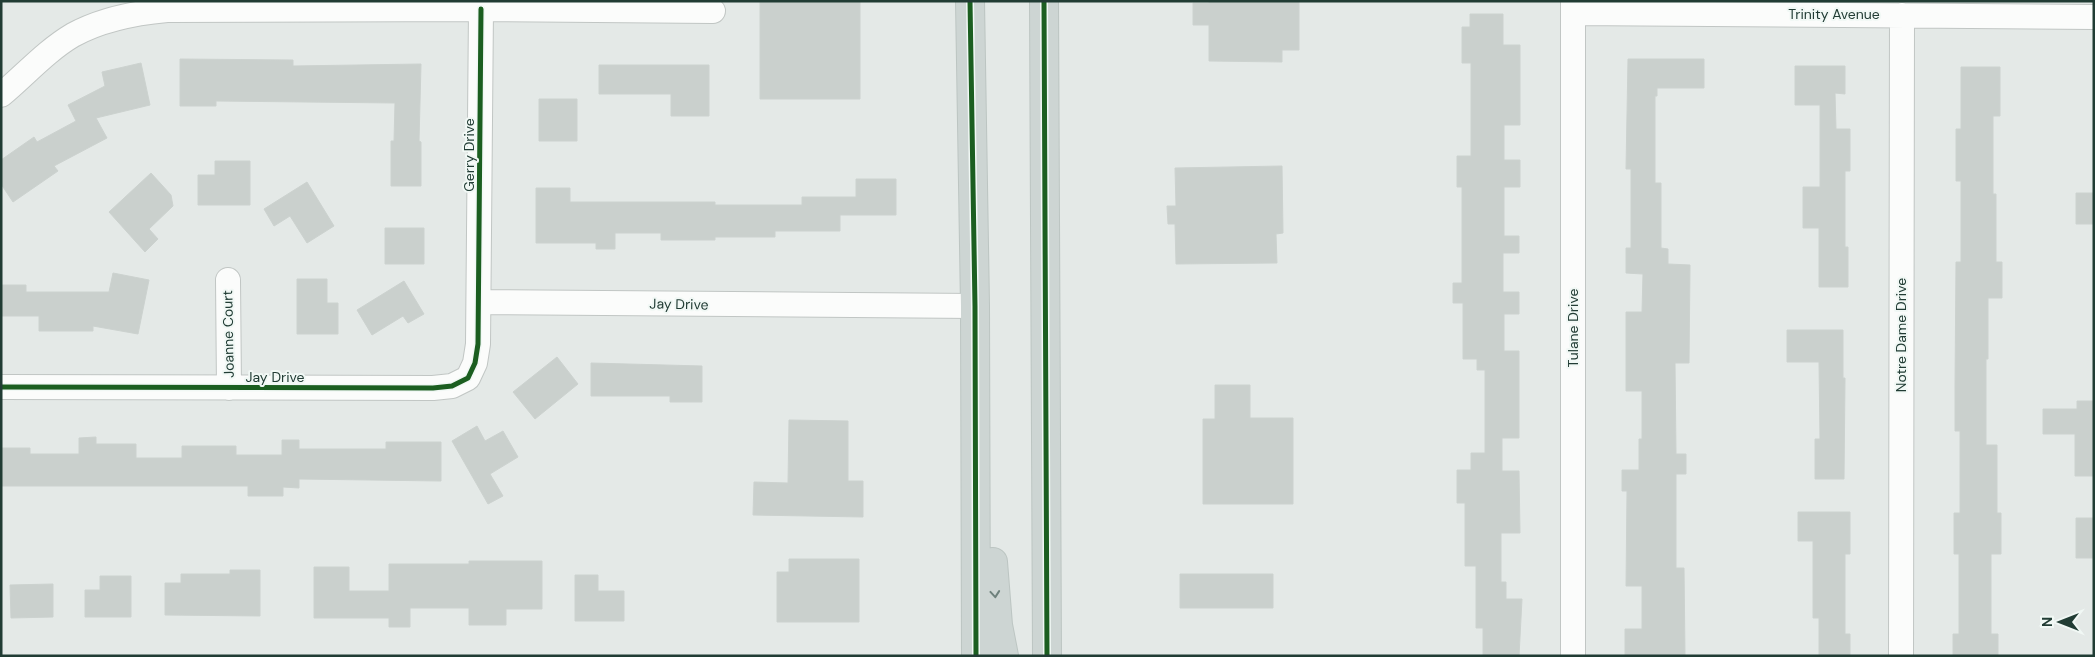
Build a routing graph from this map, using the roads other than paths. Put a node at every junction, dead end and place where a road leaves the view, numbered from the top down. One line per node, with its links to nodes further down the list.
1 (970, 1): 11 (main road)
2 (1044, 1): 17 (main road)
3 (1573, 7): 6 (street, Trinity Avenue); 18 (street, Tulane Drive)
4 (481, 9): 5 (street); 8 (street); 10 (street, Gerry Drive)
5 (713, 11)
6 (1902, 15): 7 (street, Trinity Avenue); 19 (street, Notre Dame Drive)
7 (2094, 17)
8 (1, 95)
9 (228, 280): 13 (street, Joanne Court)
10 (480, 302): 11 (street, Jay Drive); 13 (street, Jay Drive)
11 (975, 306): 14 (main road)
12 (1, 387): 13 (street, Jay Drive)
13 (229, 388)
14 (976, 442): 15 (main road); 16 (main road, one-way to 16)
15 (976, 656)
16 (1004, 656)
17 (1047, 656)
18 (1573, 656)
19 (1901, 656)

